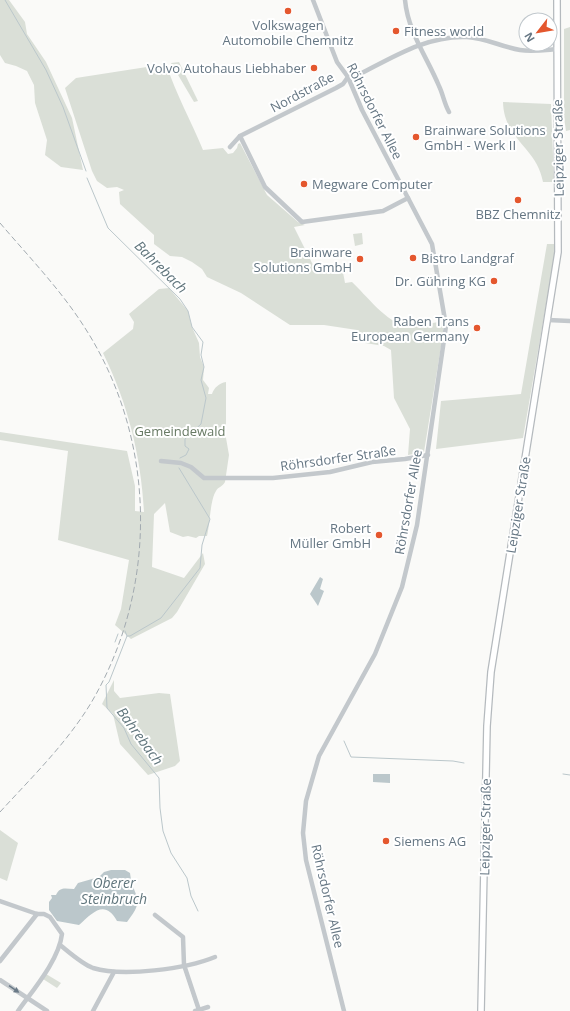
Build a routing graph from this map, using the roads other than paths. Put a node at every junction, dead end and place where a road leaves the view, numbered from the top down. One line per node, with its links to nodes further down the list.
1 (313, 0): 8 (street, Röhrsdorfer Allee)
2 (405, 0): 5 (street)
3 (557, 0): 4 (main road, Leipziger Straße)
4 (557, 12)
5 (418, 45): 6 (street, Nordstraße); 8 (street, Nordstraße); 9 (street)
6 (518, 49)
7 (557, 52): 13 (main road, Leipziger Straße)
8 (348, 77): 10 (street, Nordstraße); 12 (street, Röhrsdorfer Allee)
9 (449, 112)
10 (240, 136): 11 (street, Nordstraße); 12 (street)
11 (230, 147)
12 (408, 198): 15 (street, Röhrsdorfer Allee)
13 (548, 320): 14 (street); 33 (main road, Leipziger Straße)
14 (570, 321)
15 (428, 455): 16 (street, Röhrsdorfer Straße); 32 (street, Röhrsdorfer Allee)
16 (161, 461)
17 (0, 901): 18 (street)
18 (37, 914): 20 (street); 22 (street)
19 (155, 915): 23 (street)
20 (60, 945): 24 (street); 26 (street)
21 (215, 957): 23 (street)
22 (0, 962)
23 (184, 965): 24 (street); 28 (street)
24 (114, 972): 31 (street)
25 (0, 980): 26 (street, one-way to 26)
26 (27, 998): 29 (street); 30 (street)
27 (208, 1007): 28 (street)
28 (197, 1010)
29 (18, 1011)
30 (47, 1011)
31 (93, 1011)
32 (344, 1011)
33 (481, 1011)

